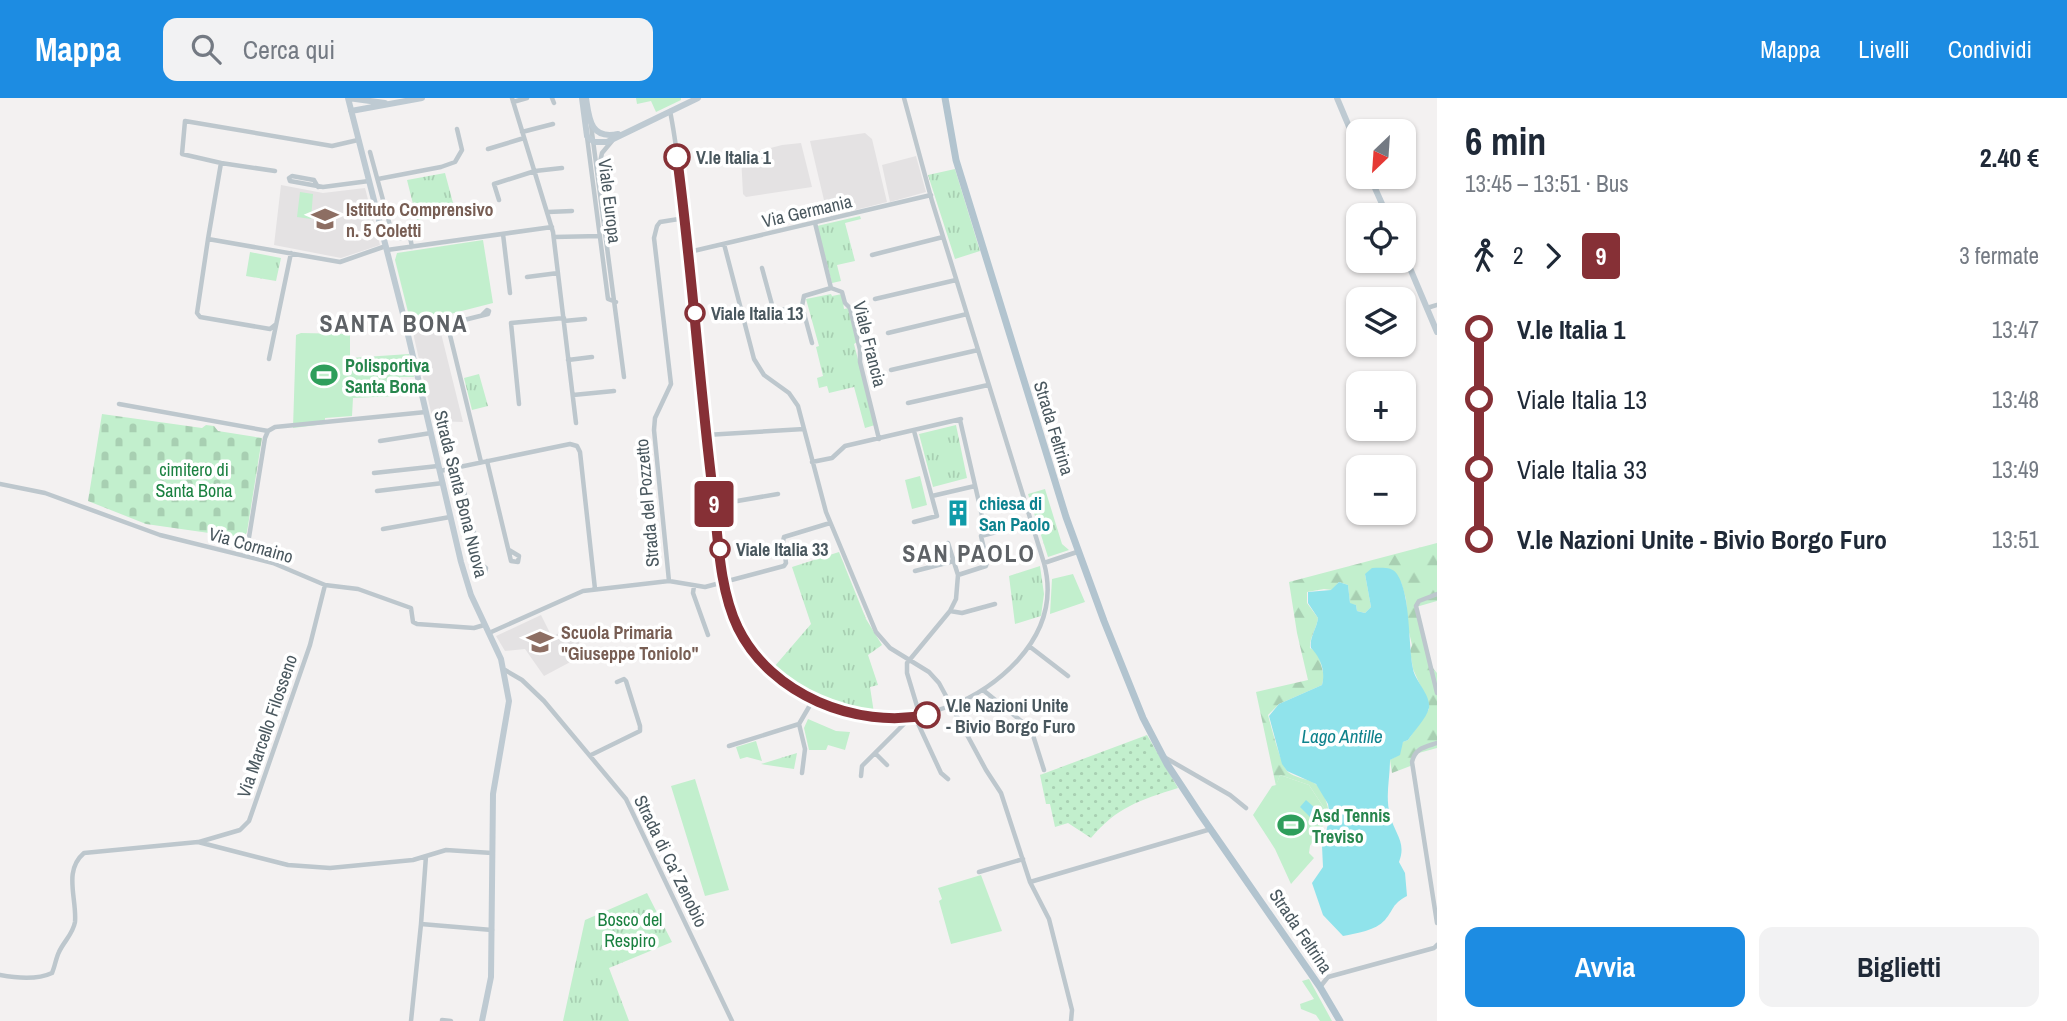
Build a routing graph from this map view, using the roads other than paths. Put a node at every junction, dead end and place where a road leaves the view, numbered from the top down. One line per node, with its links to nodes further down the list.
1 (348, 98): 10 (street); 12 (street, Strada Santa Bona Nuova)
2 (422, 98): 11 (street)
3 (527, 98): 9 (street)
4 (584, 98): 16 (street, Viale Europa); 24 (street, Viale Europa)
5 (698, 98): 14 (street)
6 (904, 98): 35 (street)
7 (945, 98): 117 (main road, Strada Feltrina)
8 (1337, 98): 15 (street)
9 (513, 100): 21 (street)
10 (380, 103): 11 (street); 12 (street)
11 (401, 103): 13 (street)
12 (351, 110): 13 (street); 18 (street, Strada Santa Bona Nuova)
13 (365, 110): 18 (street)
14 (670, 111): 20 (street); 39 (street)
15 (1346, 119)
16 (590, 122): 22 (street); 24 (street, Viale Europa)
17 (553, 124): 21 (street)
18 (355, 126): 23 (street, Strada Santa Bona Nuova)
19 (457, 129): 32 (street)
20 (621, 134): 22 (street); 24 (street); 31 (street)
21 (523, 135): 25 (street); 30 (street)
22 (610, 136): 24 (street)
23 (358, 140): 27 (street); 33 (street, Strada Santa Bona Nuova)
24 (591, 140): 31 (street, Viale Europa); 43 (street, Viale Europa)
25 (488, 149)
26 (370, 152): 32 (street)
27 (221, 163): 29 (street); 46 (street)
28 (562, 168): 30 (street)
29 (275, 171)
30 (535, 171): 36 (street); 38 (street)
31 (598, 171): 61 (street, Viale Europa)
32 (378, 179): 48 (street)
33 (369, 181): 34 (street); 49 (street, Strada Santa Bona Nuova)
34 (318, 187): 34 (street)
35 (931, 195): 40 (street, Via Germania); 45 (street)
36 (499, 200)
37 (572, 211): 38 (street)
38 (548, 212): 41 (street)
39 (685, 218): 50 (street); 124 (street, Strada del Pozzetto)
40 (815, 223): 47 (street, Via Germania); 58 (street, Viale Francia)
41 (552, 227): 42 (street); 44 (street)
42 (503, 234): 48 (street); 59 (street)
43 (600, 236): 44 (street); 61 (street, Viale Europa)
44 (554, 237): 54 (street)
45 (943, 237): 52 (street); 57 (street)
46 (208, 239): 51 (street); 71 (street)
47 (724, 244): 50 (street, Via Germania); 68 (street)
48 (412, 247): 49 (street)
49 (387, 248): 51 (street); 87 (street, Strada Santa Bona Nuova)
50 (689, 252): 93 (street)
51 (291, 253): 71 (street)
52 (872, 255)
53 (762, 268): 65 (street)
54 (558, 273): 56 (street); 70 (street)
55 (1412, 273): 64 (street)
56 (527, 277)
57 (956, 280): 60 (street); 66 (street)
58 (831, 288): 63 (street); 94 (street, Viale Francia)
59 (510, 293)
60 (875, 299)
61 (615, 302): 80 (street, Viale Europa)
62 (1437, 305): 64 (street)
63 (802, 306): 65 (street); 74 (street)
64 (1427, 308): 72 (street)
65 (774, 312): 68 (street)
66 (967, 314): 73 (street); 75 (street)
67 (482, 315): 97 (street)
68 (743, 318): 89 (street)
69 (584, 319): 70 (street)
70 (564, 320): 78 (street); 86 (street)
71 (275, 325): 77 (street)
72 (1437, 332)
73 (888, 333)
74 (812, 343)
75 (978, 350): 79 (street); 81 (street)
76 (592, 358): 78 (street)
77 (269, 359)
78 (568, 360): 83 (street)
79 (891, 370)
80 (624, 377)
81 (988, 385): 84 (street); 112 (street)
82 (614, 391): 83 (street)
83 (573, 395): 88 (street)
84 (908, 403)
85 (119, 404): 90 (street)
86 (519, 404)
87 (426, 412): 90 (street); 92 (street, Strada Santa Bona Nuova)
88 (576, 423)
89 (804, 429): 93 (street); 98 (street)
90 (268, 431): 118 (street)
91 (914, 431): 94 (street); 104 (street); 107 (street)
92 (431, 433): 95 (street); 100 (street, Strada Santa Bona Nuova)
93 (706, 435): 108 (street)
94 (879, 439): 98 (street)
95 (380, 441)
96 (487, 461): 97 (street); 116 (street); 128 (street)
97 (481, 462): 99 (street)
98 (812, 462): 111 (street)
99 (458, 467): 100 (street); 121 (street)
100 (439, 468): 101 (street); 103 (street, Strada Santa Bona Nuova)
101 (374, 473)
102 (0, 484): 118 (street, Via Cornaino)
103 (443, 484): 105 (street); 109 (street, Strada Santa Bona Nuova)
104 (975, 486): 107 (street); 114 (street)
105 (377, 491)
106 (778, 494): 108 (street)
107 (932, 496): 110 (street)
108 (714, 505): 125 (street)
109 (450, 517): 113 (street); 132 (street, Strada Santa Bona Nuova)
110 (914, 522)
111 (830, 523): 125 (street); 136 (street)
112 (1031, 523): 114 (street); 120 (street)
113 (383, 528)
114 (986, 533): 123 (street)
115 (948, 543): 119 (street)
116 (509, 551)
117 (1077, 552): 120 (street); 150 (main road, Strada Feltrina)
118 (246, 556): 126 (street, Via Cornaino)
119 (954, 561): 122 (street); 123 (street)
120 (1044, 563): 135 (street)
121 (482, 565)
122 (915, 571)
123 (958, 575): 131 (street)
124 (668, 581): 127 (street); 128 (street, Strada del Pozzetto)
125 (724, 582): 127 (street); 142 (street)
126 (325, 585): 132 (street, Via Cornaino); 158 (street, Via Marcello Filosseno)
127 (694, 586): 134 (street)
128 (595, 589): 133 (street, Strada del Pozzetto)
129 (1437, 594): 141 (street)
130 (995, 604): 131 (street)
131 (950, 611): 136 (street)
132 (484, 625): 133 (street, Strada Santa Bona Nuova)
133 (489, 633): 137 (street, Strada Santa Bona Nuova)
134 (708, 635)
135 (1029, 646): 138 (street); 140 (street)
136 (909, 660): 143 (street); 144 (street)
137 (505, 670): 149 (street, Strada di Ca' Zenobio); 159 (street, Strada Santa Bona Nuova)
138 (1068, 676)
139 (617, 682): 149 (street)
140 (984, 690): 143 (street); 152 (street)
141 (1437, 692)
142 (813, 700): 144 (street); 145 (street)
143 (953, 707): 144 (street); 161 (street)
144 (915, 717): 148 (street); 155 (street)
145 (799, 724): 147 (street); 153 (street)
146 (1437, 743): 164 (street)
147 (729, 746)
148 (876, 754): 151 (street); 154 (street)
149 (591, 755): 174 (street, Strada di Ca' Zenobio)
150 (1163, 757): 156 (street); 157 (main road, Strada Feltrina)
151 (887, 765)
152 (1044, 770)
153 (802, 773)
154 (861, 776)
155 (948, 779)
156 (1246, 808)
157 (1211, 829): 163 (street); 169 (main road, Strada Feltrina)
158 (198, 842): 160 (street); 168 (street)
159 (492, 853): 160 (street); 166 (street, Strada Santa Bona Nuova)
160 (426, 856): 165 (street)
161 (1023, 859): 162 (street); 163 (street)
162 (979, 872)
163 (1030, 882): 175 (street)
164 (1437, 923)
165 (421, 924): 166 (street); 171 (street)
166 (492, 930): 173 (street, Strada Santa Bona Nuova)
167 (1437, 945): 169 (street)
168 (0, 975)
169 (1320, 987): 176 (main road, Strada Feltrina)
170 (442, 1020): 172 (street)
171 (411, 1021)
172 (451, 1021)
173 (482, 1021)
174 (732, 1021)
175 (1071, 1021)
176 (1340, 1021)

